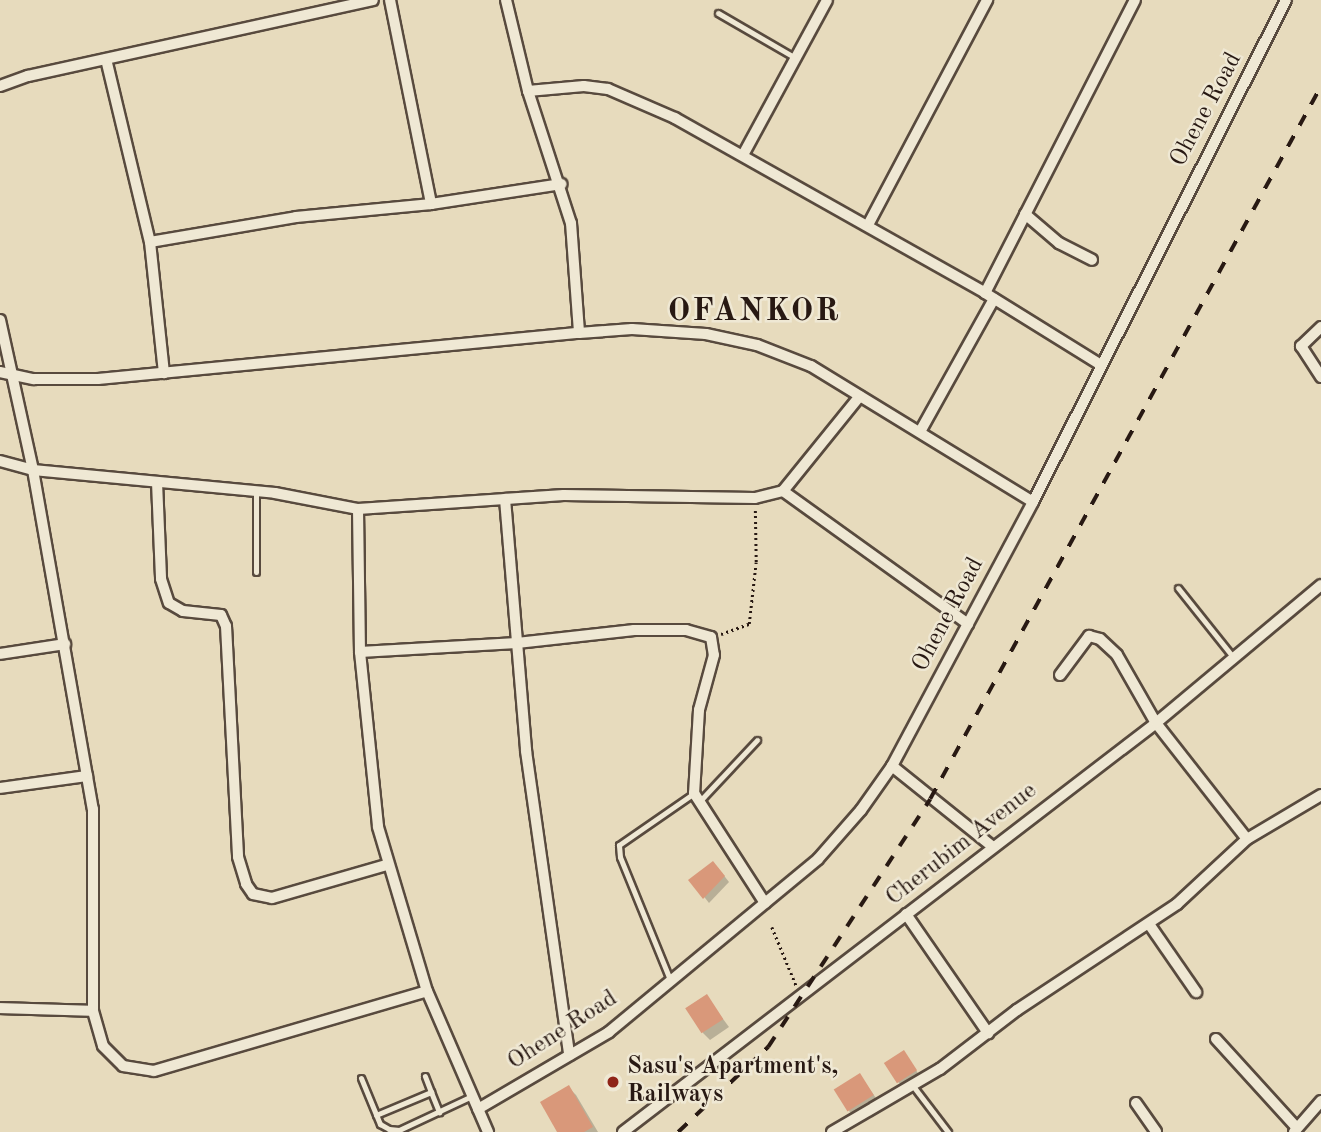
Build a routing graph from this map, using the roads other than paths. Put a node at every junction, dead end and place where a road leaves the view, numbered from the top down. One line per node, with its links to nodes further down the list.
1 (373, 0): 10 (street)
2 (390, 0): 15 (street)
3 (506, 0): 12 (street)
4 (827, 0): 9 (street)
5 (987, 0): 17 (street)
6 (1135, 0): 16 (street)
7 (1286, 0): 25 (street, Ohene Road)
8 (718, 13): 9 (lane)
9 (794, 57): 13 (street)
10 (107, 59): 11 (street); 18 (street)
11 (0, 86)
12 (528, 91): 13 (street); 14 (street)
13 (743, 155): 17 (street)
14 (561, 184): 15 (street); 24 (street)
15 (431, 204): 18 (street)
16 (1025, 214): 19 (street); 20 (street)
17 (867, 225): 20 (street)
18 (150, 243): 27 (street)
19 (1092, 260)
20 (985, 293): 21 (street)
21 (995, 299): 25 (street); 31 (street)
22 (0, 320): 28 (street)
23 (1321, 327): 29 (street)
24 (579, 333): 27 (street); 30 (street)
25 (1101, 365): 38 (street, Ohene Road)
26 (0, 372): 28 (street)
27 (164, 373): 28 (street)
28 (14, 377): 33 (street)
29 (1321, 377)
30 (860, 396): 31 (street); 35 (street)
31 (921, 430): 38 (street)
32 (0, 461): 33 (street)
33 (33, 470): 34 (street); 45 (street)
34 (157, 482): 36 (street); 59 (street)
35 (783, 491): 37 (street); 43 (street)
36 (257, 492): 39 (street); 40 (lane)
37 (505, 499): 39 (street); 44 (street)
38 (1033, 502): 43 (street, Ohene Road)
39 (358, 509): 46 (street)
40 (256, 572)
41 (1321, 585): 48 (street, Cherubim Avenue)
42 (1178, 588): 48 (lane)
43 (968, 625): 52 (street, Ohene Road)
44 (517, 643): 46 (street); 56 (street); 70 (street)
45 (65, 644): 47 (street); 53 (street)
46 (360, 652): 59 (street)
47 (0, 654)
48 (1233, 657): 50 (street, Cherubim Avenue)
49 (1060, 675): 50 (street)
50 (1157, 723): 57 (street); 58 (street, Cherubim Avenue)
51 (757, 740): 56 (lane)
52 (892, 766): 58 (street); 60 (street, Ohene Road)
53 (87, 776): 54 (street); 67 (street)
54 (0, 788)
55 (1321, 795): 57 (street)
56 (697, 797): 60 (street); 63 (lane)
57 (1247, 839): 62 (street)
58 (992, 846): 61 (street, Cherubim Avenue)
59 (386, 864): 64 (street)
60 (765, 903): 63 (street, Ohene Road)
61 (906, 914): 68 (street); 83 (street, Cherubim Avenue)
62 (1149, 924): 65 (street); 68 (street)
63 (671, 982): 70 (street, Ohene Road)
64 (427, 991): 67 (street); 75 (street)
65 (1196, 992)
66 (0, 1008): 67 (street)
67 (93, 1011)
68 (988, 1033): 73 (street)
69 (1216, 1039): 81 (street)
70 (569, 1055): 78 (street, Ohene Road)
71 (425, 1076): 74 (lane)
72 (361, 1078): 80 (lane)
73 (914, 1086): 84 (street); 85 (lane)
74 (431, 1092): 79 (lane); 80 (lane)
75 (472, 1096): 78 (street); 79 (lane)
76 (1321, 1101): 81 (street)
77 (1136, 1103): 86 (street)
78 (478, 1109): 82 (street)
79 (439, 1112): 80 (lane)
80 (376, 1115)
81 (1295, 1130)
82 (488, 1132)
83 (623, 1132)
84 (832, 1132)
85 (948, 1132)
86 (1156, 1132)

